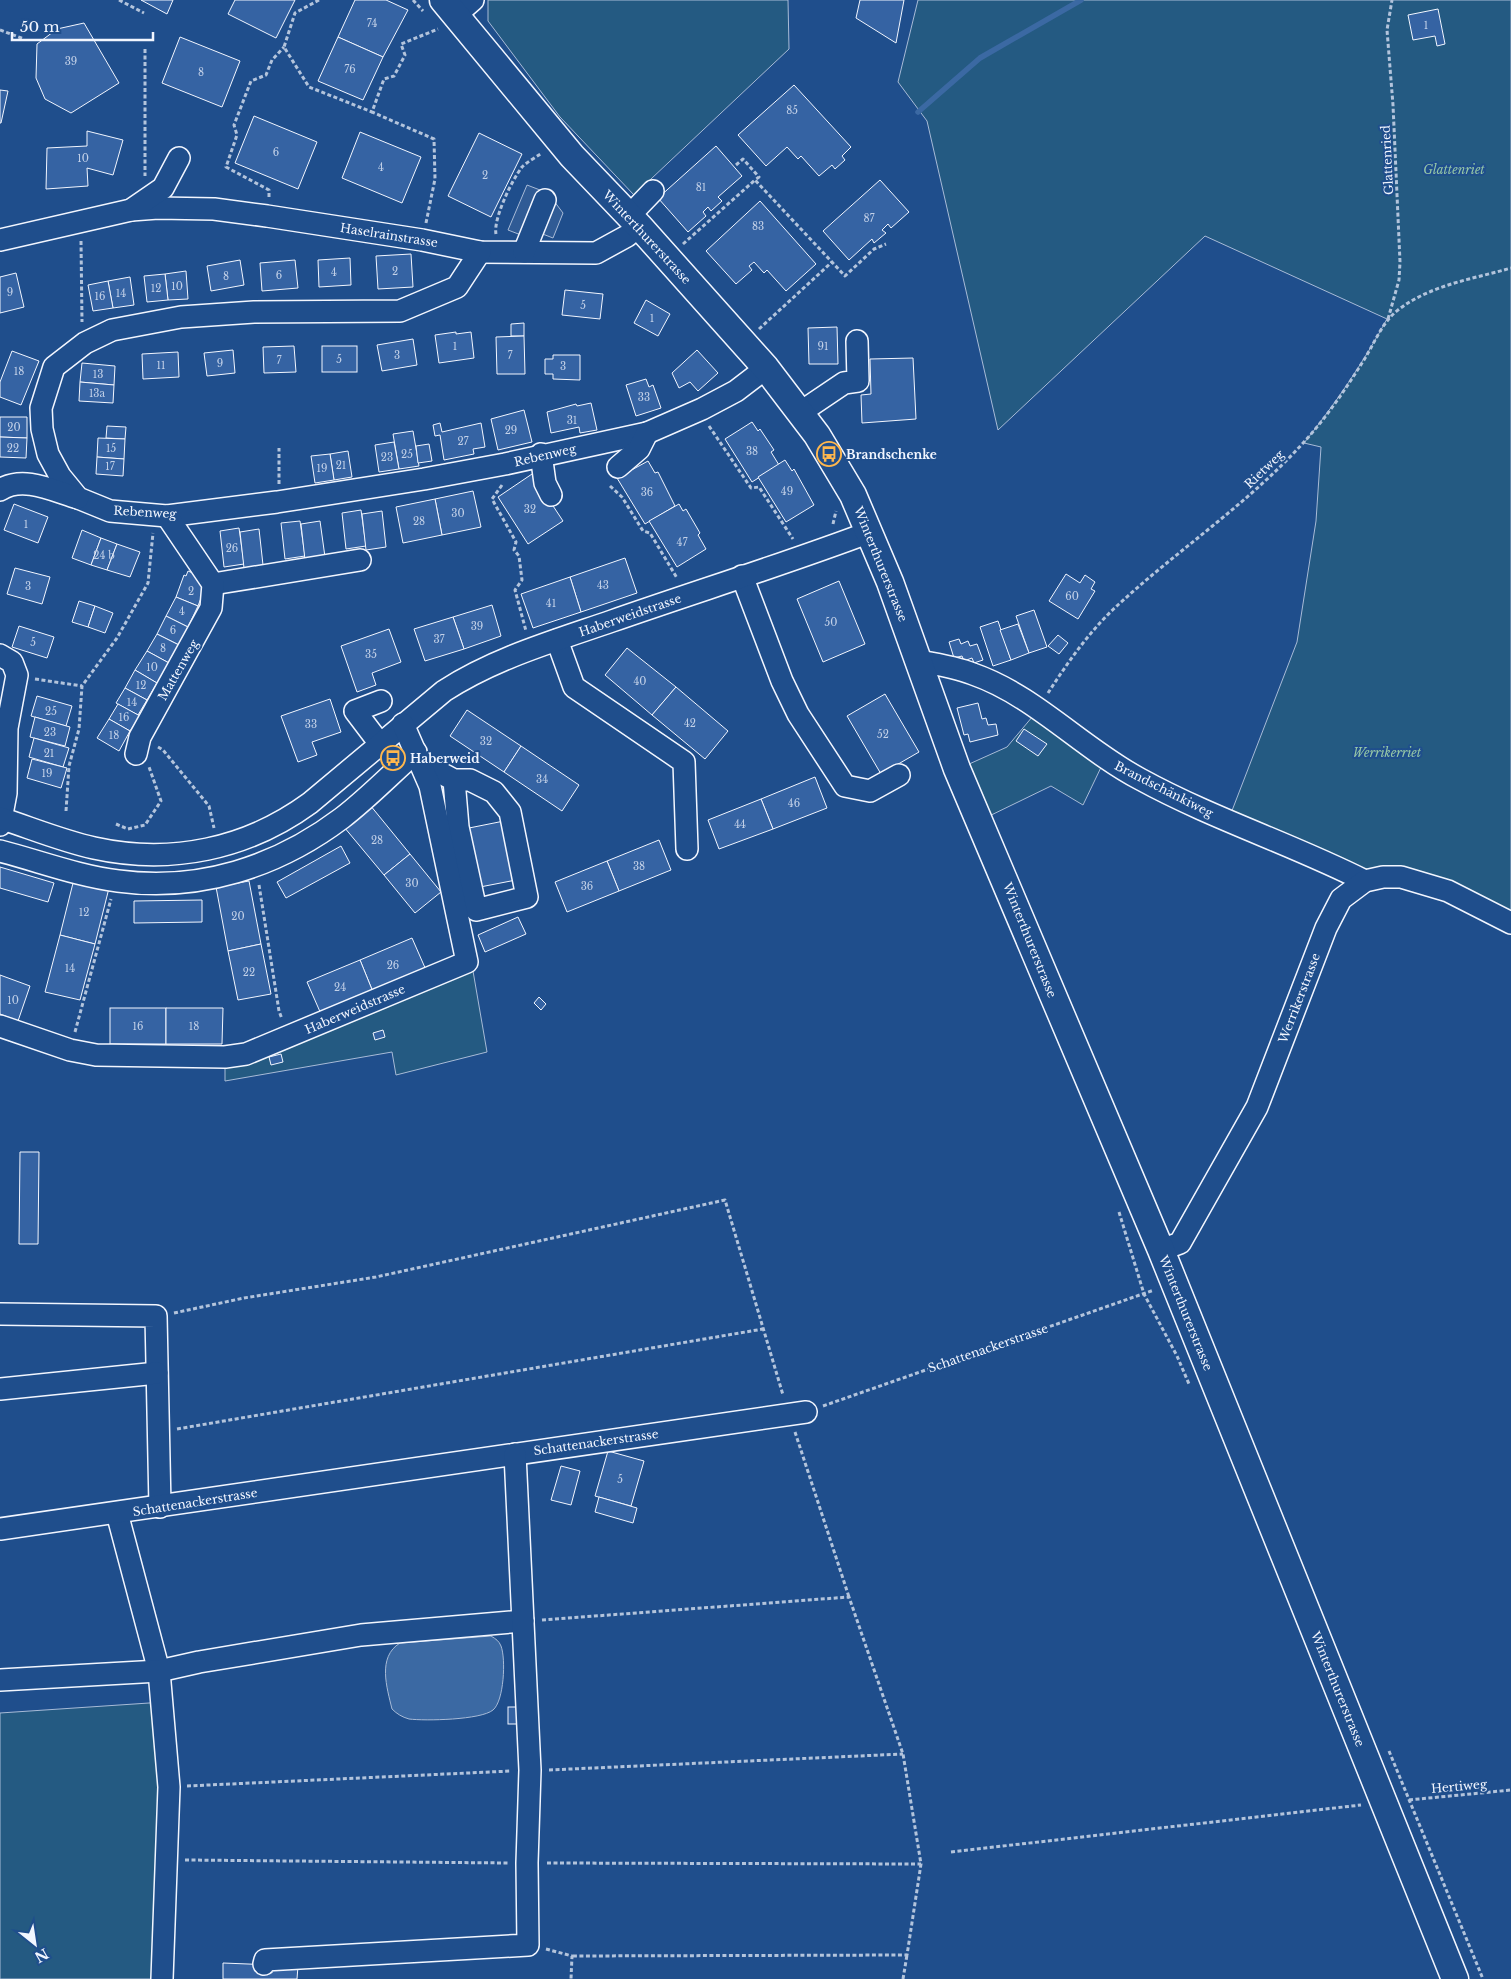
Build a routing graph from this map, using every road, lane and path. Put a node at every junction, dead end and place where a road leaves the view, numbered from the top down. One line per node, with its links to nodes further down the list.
1 (119, 0): 5 (path)
2 (319, 0): 8 (path)
3 (1392, 0): 31 (path, Glattenried)
4 (454, 11): 10 (path); 20 (main road, Winterthurerstrasse)
5 (144, 13)
6 (0, 30): 7 (path)
7 (24, 39)
8 (284, 47): 10 (path); 19 (path)
9 (145, 49): 14 (path)
10 (372, 112): 24 (path)
11 (542, 153): 22 (path)
12 (179, 158): 18 (street, Haselrainstrasse)
13 (736, 165): 15 (path)
14 (145, 179)
15 (755, 180): 28 (path); 29 (path)
16 (653, 191): 20 (street, Haselrainstrasse)
17 (544, 200): 27 (street)
18 (131, 210): 19 (street, Haselrainstrasse); 21 (street, Haselrainstrasse)
19 (267, 216): 24 (street, Haselrainstrasse)
20 (634, 221): 27 (street, Haselrainstrasse); 28 (main road, Winterthurerstrasse)
21 (81, 222): 23 (street, Haselrainstrasse); 34 (path)
22 (495, 227)
23 (0, 240)
24 (422, 240): 26 (street, Haselrainstrasse)
25 (886, 244): 29 (path)
26 (480, 252): 27 (street, Haselrainstrasse); 34 (street, Rebenweg)
27 (524, 252)
28 (668, 258): 33 (main road, Winterthurerstrasse)
29 (832, 262): 33 (path)
30 (1511, 268): 31 (path, Rietweg)
31 (1388, 319): 63 (path, Rietweg)
32 (857, 341): 37 (street)
33 (743, 342): 35 (main road, Winterthurerstrasse)
34 (85, 343): 45 (street, Rebenweg)
35 (766, 368): 36 (street, Rebenweg); 37 (main road, Winterthurerstrasse)
36 (702, 410): 38 (street, Rebenweg); 50 (path)
37 (801, 412): 49 (main road, Winterthurerstrasse)
38 (647, 433): 40 (street, Rebenweg); 42 (street)
39 (279, 448): 46 (path)
40 (542, 454): 41 (street, Rebenweg); 44 (street)
41 (505, 464): 46 (street, Rebenweg); 57 (path)
42 (614, 476): 55 (path)
43 (0, 490): 45 (street)
44 (551, 494)
45 (78, 498): 48 (street, Rebenweg)
46 (277, 502): 48 (street, Rebenweg)
47 (837, 504): 51 (path)
48 (161, 515): 54 (street); 61 (path)
49 (870, 532): 51 (street, Haberweidstrasse); 59 (main road, Winterthurerstrasse)
50 (797, 544)
51 (829, 547): 53 (street, Haberweidstrasse)
52 (360, 560): 54 (street)
53 (742, 576): 55 (street, Haberweidstrasse); 68 (street)
54 (213, 584): 66 (street, Mattenweg)
55 (688, 595): 56 (street, Haberweidstrasse)
56 (557, 640): 57 (street, Haberweidstrasse); 74 (street)
57 (530, 650): 64 (street, Haberweidstrasse)
58 (0, 656): 60 (street)
59 (918, 661): 63 (street, Brandschänkiweg); 84 (main road, Winterthurerstrasse)
60 (17, 675): 61 (path); 71 (street)
61 (82, 686): 70 (path)
62 (382, 701): 65 (street)
63 (1038, 710): 78 (street, Brandschänkiweg)
64 (403, 724): 65 (street, Haberweidstrasse); 67 (street, Haberweidstrasse)
65 (380, 744): 73 (street, Haberweidstrasse)
66 (138, 746): 72 (path); 73 (path)
67 (418, 757): 69 (street); 76 (street); 81 (street, Haberweidstrasse)
68 (899, 775)
69 (454, 780): 69 (street)
70 (66, 811)
71 (1, 820): 73 (street, Haberweidstrasse)
72 (116, 824)
73 (218, 847)
74 (687, 849)
75 (0, 851): 77 (street)
76 (256, 867): 77 (street); 81 (path)
77 (116, 881): 82 (path)
78 (1366, 881): 79 (street, Werrikerstrasse); 84 (street, Werrikerstrasse)
79 (1511, 923)
80 (0, 1026): 82 (street, Haberweidstrasse)
81 (290, 1036): 82 (street, Haberweidstrasse)
82 (70, 1050)
83 (1115, 1203): 86 (path)
84 (1161, 1250): 85 (main road, Winterthurerstrasse)
85 (1174, 1282): 86 (path, Schattenackerstrasse); 122 (main road, Winterthurerstrasse)
86 (1144, 1294): 92 (path); 93 (path, Schattenackerstrasse)
87 (0, 1314): 88 (street)
88 (156, 1316): 89 (path); 90 (street)
89 (763, 1329): 93 (path); 94 (path)
90 (157, 1373): 91 (street); 94 (street)
91 (0, 1389)
92 (1192, 1392)
93 (797, 1413): 95 (street, Schattenackerstrasse); 99 (path)
94 (159, 1432): 96 (street)
95 (515, 1454): 96 (street, Schattenackerstrasse); 100 (street)
96 (160, 1507): 97 (street, Schattenackerstrasse)
97 (116, 1513): 98 (street, Schattenackerstrasse); 101 (street)
98 (0, 1529)
99 (849, 1597): 100 (path); 103 (path)
100 (522, 1621): 101 (street); 104 (street)
101 (159, 1671): 102 (street); 105 (street)
102 (0, 1680)
103 (903, 1754): 104 (path); 114 (path)
104 (530, 1770): 105 (path); 113 (street)
105 (169, 1787): 112 (street)
106 (1511, 1790): 108 (path, Hertiweg)
107 (1357, 1795): 109 (path)
108 (1409, 1800)
109 (1361, 1804): 110 (path); 111 (path)
110 (1365, 1814)
111 (951, 1852)
112 (166, 1860): 113 (path); 119 (street)
113 (527, 1863): 114 (path); 115 (street)
114 (921, 1864): 116 (path)
115 (528, 1945): 117 (path); 118 (street)
116 (907, 1955): 117 (path); 121 (path)
117 (572, 1956): 120 (path)
118 (264, 1964)
119 (162, 1979)
120 (571, 1979)
121 (903, 1979)
122 (1455, 1979)

